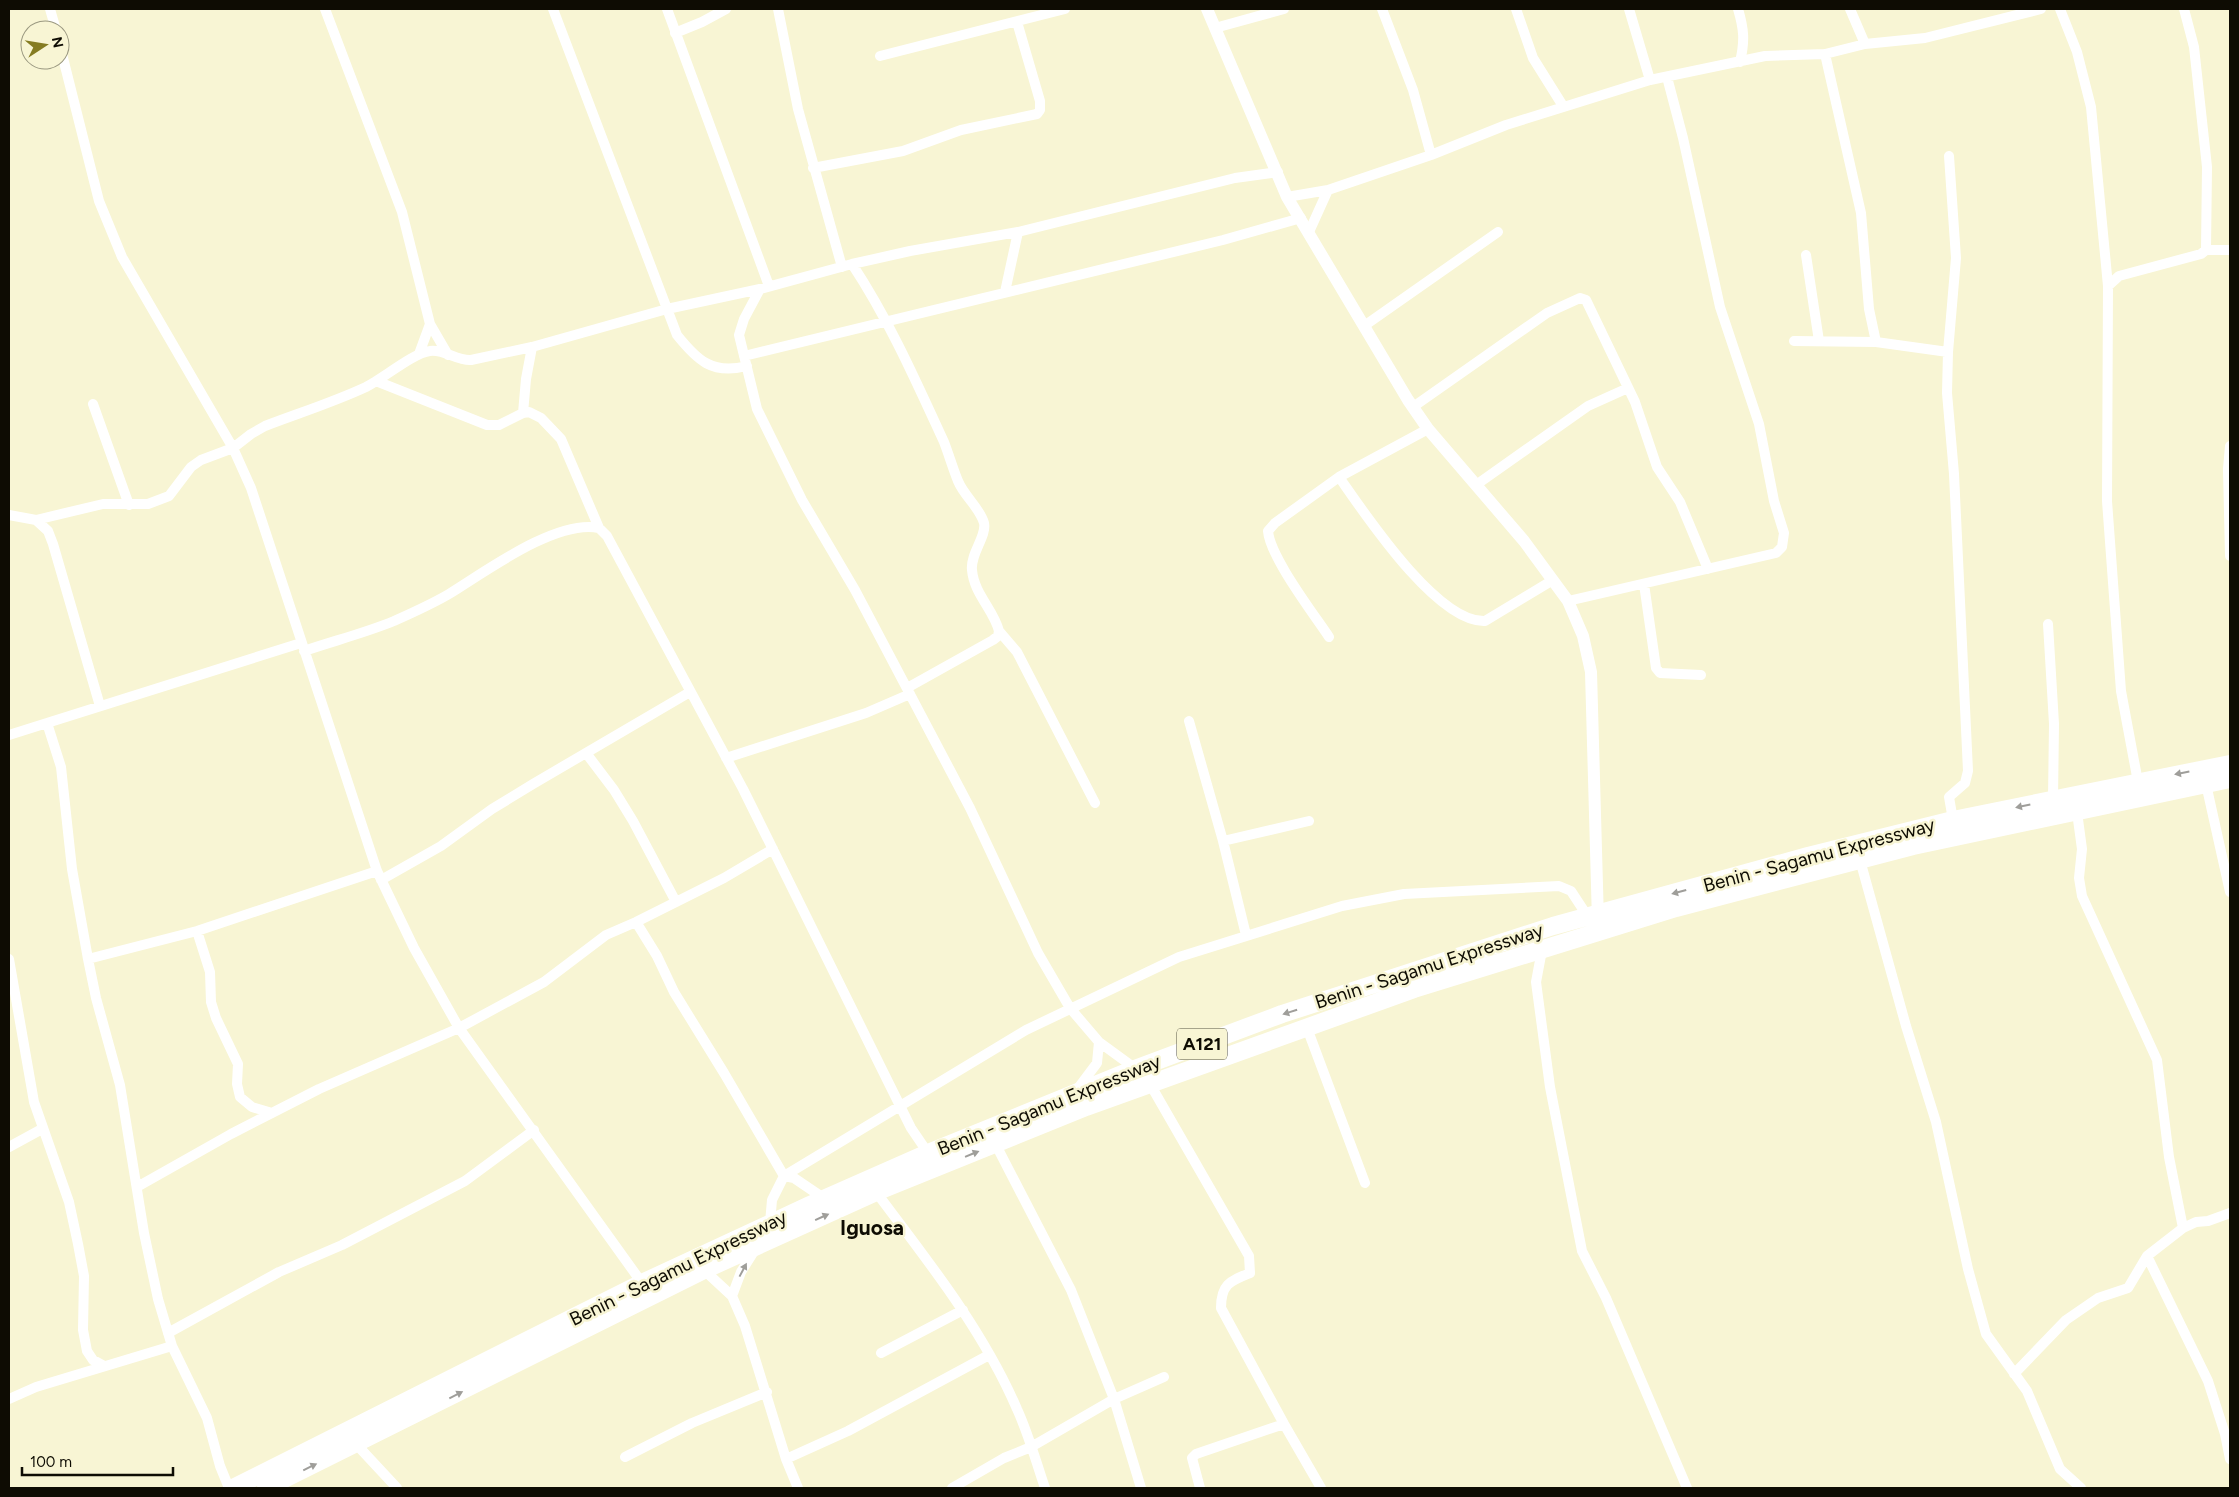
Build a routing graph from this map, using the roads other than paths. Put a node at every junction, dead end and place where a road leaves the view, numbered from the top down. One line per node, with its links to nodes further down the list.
1 (325, 9): 47 (street)
2 (553, 9): 45 (street)
3 (667, 9): 19 (street)
4 (726, 9): 19 (street)
5 (778, 9): 30 (street)
6 (1065, 9): 17 (street)
7 (1207, 9): 18 (street)
8 (1284, 9): 18 (street)
9 (1382, 9): 28 (street)
10 (1516, 9): 27 (street)
11 (1629, 9): 26 (street)
12 (1738, 9): 23 (street)
13 (1850, 9): 20 (street)
14 (2041, 9): 20 (street)
15 (2060, 9): 42 (street)
16 (2184, 9): 38 (street)
17 (1018, 22): 22 (street); 30 (street)
18 (1214, 28): 31 (street)
19 (675, 33): 43 (street)
20 (1865, 44): 21 (street)
21 (1825, 54): 23 (street); 51 (street)
22 (880, 56)
23 (1740, 62): 25 (street)
24 (66, 70): 64 (street)
25 (1667, 77): 26 (street); 72 (street)
26 (1650, 80): 27 (street)
27 (1562, 106): 28 (street)
28 (1431, 155): 32 (street)
29 (1949, 156): 53 (street)
30 (813, 168): 41 (street)
31 (1278, 172): 33 (street); 35 (street)
32 (1328, 190): 33 (street); 36 (street)
33 (1287, 197): 34 (street)
34 (1301, 218): 36 (street); 44 (street)
35 (1018, 232): 41 (street); 44 (street)
36 (1309, 232): 48 (street)
37 (1498, 232): 48 (street)
38 (2206, 250): 39 (street); 42 (street)
39 (2230, 250)
40 (1806, 255): 50 (street)
41 (847, 266): 43 (street); 46 (street)
42 (2108, 286): 91 (street)
43 (765, 287): 45 (street); 56 (street)
44 (1005, 292): 46 (street)
45 (667, 309): 52 (street); 56 (street)
46 (887, 322): 56 (street); 77 (street)
47 (430, 324): 54 (street); 55 (street)
48 (1364, 326): 60 (street)
49 (1794, 341): 50 (street)
50 (1819, 341): 51 (street)
51 (1876, 342): 53 (street)
52 (532, 347): 55 (street); 61 (street)
53 (1948, 352): 96 (street)
54 (419, 354): 55 (street); 57 (street)
55 (448, 355)
56 (746, 361): 81 (street)
57 (376, 381): 61 (street); 64 (street)
58 (1628, 388): 60 (street); 66 (street); 72 (street)
59 (93, 404): 67 (street)
60 (1413, 407): 62 (street)
61 (523, 413): 70 (street)
62 (1428, 429): 65 (street); 66 (street)
63 (2230, 446): 71 (street)
64 (233, 448): 67 (street); 79 (street)
65 (1339, 477): 73 (street); 78 (street)
66 (1476, 485): 73 (street)
67 (129, 505): 69 (street)
68 (10, 515): 69 (street)
69 (36, 520): 83 (street)
70 (599, 528): 79 (street); 82 (street)
71 (2230, 556)
72 (1708, 569): 74 (street)
73 (1553, 580): 75 (street)
74 (1644, 584): 75 (street); 80 (street)
75 (1568, 601): 105 (street)
76 (2048, 624): 93 (street)
77 (1000, 631): 81 (street); 94 (street)
78 (1329, 637)
79 (302, 647): 83 (street); 102 (street)
80 (1701, 675)
81 (908, 691): 88 (street); 113 (street)
82 (690, 692): 87 (street); 88 (street)
83 (100, 706): 85 (street)
84 (1189, 721): 99 (street)
85 (47, 723): 86 (street); 112 (street)
86 (9, 735)
87 (586, 753): 102 (street); 104 (street)
88 (726, 758): 100 (street)
89 (2230, 764): 91 (highway, Benin - Sagamu Expressway / A121, one-way to 91)
90 (2230, 779): 92 (highway, A121)
91 (2138, 782): 93 (highway, Benin - Sagamu Expressway / A121)
92 (2206, 784): 95 (highway, A121); 103 (street)
93 (2053, 799): 96 (highway, Benin - Sagamu Expressway / A121, one-way to 96)
94 (1095, 803)
95 (2077, 812): 98 (highway, A121); 134 (street)
96 (1953, 820): 98 (highway, Benin - Sagamu Expressway / A121)
97 (1310, 821): 99 (street)
98 (1912, 838): 101 (highway, A121); 105 (highway, Benin - Sagamu Expressway / A121, one-way to 105)
99 (1223, 841): 109 (street)
100 (772, 849): 104 (street); 120 (street)
101 (1860, 860): 108 (highway, A121); 147 (street)
102 (379, 875): 107 (street); 114 (street)
103 (2230, 892)
104 (676, 902): 106 (street)
105 (1592, 916): 108 (street); 109 (street); 117 (highway, Benin - Sagamu Expressway / A121, one-way to 117)
106 (636, 922): 114 (street); 127 (street)
107 (197, 931): 112 (street); 121 (street)
108 (1600, 932): 110 (highway, A121)
109 (1246, 936): 113 (street)
110 (1542, 950): 115 (highway, A121); 168 (street)
111 (9, 959): 122 (street)
112 (88, 959): 129 (street)
113 (1070, 1008): 116 (street); 120 (street)
114 (459, 1028): 121 (street); 123 (street)
115 (1308, 1028): 118 (highway, A121); 128 (street)
116 (1098, 1042): 117 (street); 119 (street)
117 (1136, 1069): 119 (highway, Benin - Sagamu Expressway / A121)
118 (1150, 1084): 124 (highway, A121); 152 (street)
119 (1074, 1094): 126 (highway, Benin - Sagamu Expressway / A121)
120 (901, 1106): 126 (street); 127 (street)
121 (272, 1113): 129 (street)
122 (42, 1129): 125 (street); 146 (street)
123 (534, 1130): 138 (street); 142 (street)
124 (996, 1145): 130 (highway, A121, one-way to 124); 151 (street)
125 (9, 1147)
126 (928, 1153): 131 (highway, Benin - Sagamu Expressway / A121)
127 (784, 1176): 131 (street); 133 (street)
128 (1364, 1183)
129 (138, 1187): 142 (street)
130 (876, 1192): 135 (highway, A121, one-way to 130); 141 (street)
131 (825, 1199): 133 (highway, Benin - Sagamu Expressway / A121)
132 (2230, 1213): 134 (street)
133 (770, 1223): 138 (highway, Benin - Sagamu Expressway / A121)
134 (2184, 1228): 136 (street)
135 (757, 1246): 137 (highway, A121); 139 (street, one-way to 135)
136 (2147, 1256): 147 (street); 157 (street)
137 (704, 1270): 139 (street); 140 (highway, A121)
138 (642, 1282): 140 (street); 160 (highway, Benin - Sagamu Expressway / A121)
139 (732, 1296): 149 (street)
140 (637, 1304): 153 (highway, A121, one-way to 140)
141 (963, 1310): 144 (street); 145 (street)
142 (168, 1333): 143 (street)
143 (172, 1346): 146 (street); 159 (street)
144 (881, 1353)
145 (989, 1356): 154 (street); 156 (street)
146 (104, 1366): 150 (street)
147 (2014, 1374): 169 (street)
148 (1164, 1376): 151 (street)
149 (767, 1392): 155 (street); 156 (street)
150 (9, 1400)
151 (1114, 1400): 154 (street); 165 (street)
152 (1284, 1424): 166 (street); 167 (street)
153 (356, 1445): 161 (highway, A121, one-way to 153); 162 (street)
154 (1031, 1447): 163 (street); 164 (street)
155 (625, 1457)
156 (786, 1459): 158 (street)
157 (2230, 1459)
158 (795, 1487)
159 (228, 1488)
160 (233, 1488)
161 (266, 1488)
162 (396, 1488)
163 (952, 1488)
164 (1045, 1488)
165 (1141, 1488)
166 (1200, 1488)
167 (1321, 1488)
168 (1687, 1488)
169 (2081, 1488)

